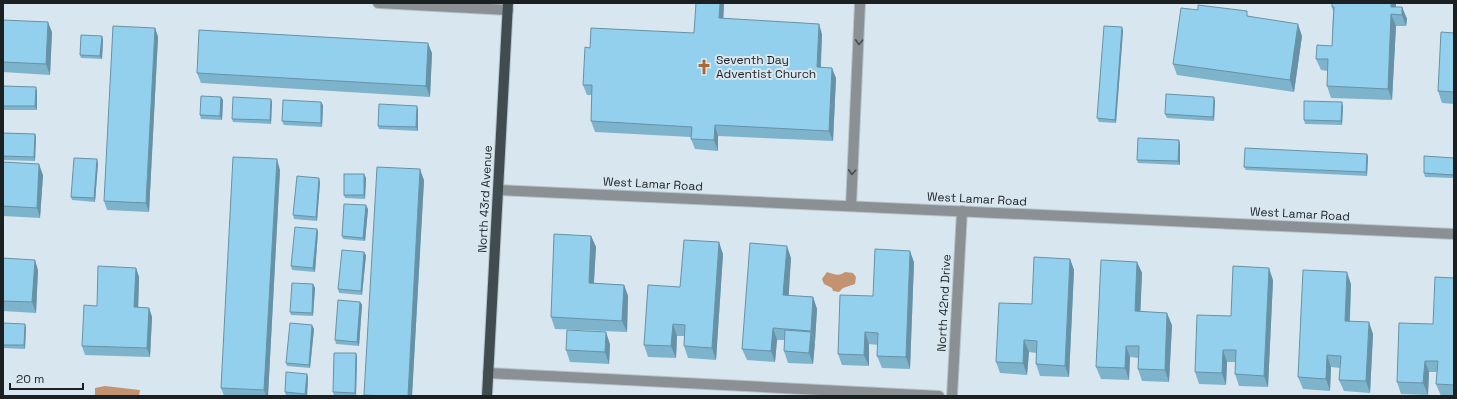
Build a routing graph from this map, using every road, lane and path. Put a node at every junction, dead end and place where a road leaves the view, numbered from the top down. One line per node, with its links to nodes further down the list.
1 (378, 3): 3 (street)
2 (860, 3): 5 (street, one-way to 5)
3 (508, 6): 4 (main road, North 43rd Avenue)
4 (498, 190): 5 (street, West Lamar Road); 8 (main road, North 43rd Avenue)
5 (851, 206): 6 (street, West Lamar Road)
6 (962, 211): 7 (street, West Lamar Road); 12 (street, North 42nd Drive)
7 (1454, 234)
8 (488, 373): 9 (street); 10 (main road, North 43rd Avenue)
9 (812, 393): 11 (street)
10 (487, 396)
11 (939, 396)
12 (952, 396)

